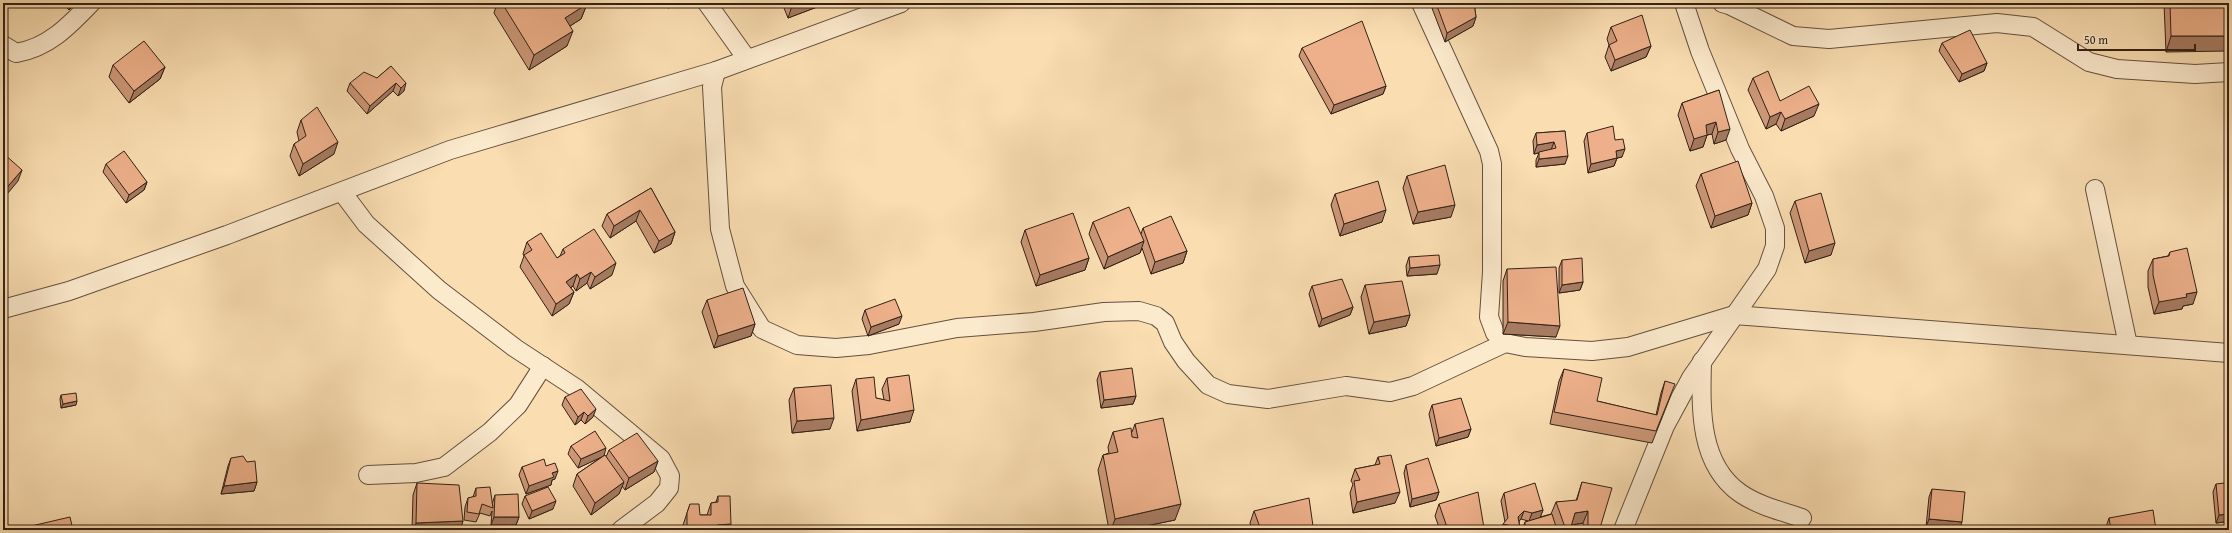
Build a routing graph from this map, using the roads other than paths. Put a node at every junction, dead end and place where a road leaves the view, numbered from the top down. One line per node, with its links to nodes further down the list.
1 (91, 3): 7 (street)
2 (707, 3): 8 (street)
3 (901, 3): 8 (street)
4 (1421, 3): 15 (street)
5 (1684, 3): 14 (street)
6 (1722, 3): 10 (street)
7 (3, 45)
8 (746, 60): 9 (street)
9 (716, 71): 12 (street); 15 (street)
10 (2229, 72)
11 (2095, 188): 16 (street)
12 (342, 192): 13 (street); 19 (street)
13 (3, 309)
14 (1734, 315): 15 (street); 16 (street); 18 (street)
15 (1505, 343)
16 (2128, 345): 17 (street)
17 (2229, 353)
18 (1702, 361): 21 (street); 23 (street)
19 (543, 366): 20 (street); 22 (street)
20 (368, 475)
21 (1802, 518)
22 (621, 530)
23 (1623, 530)

